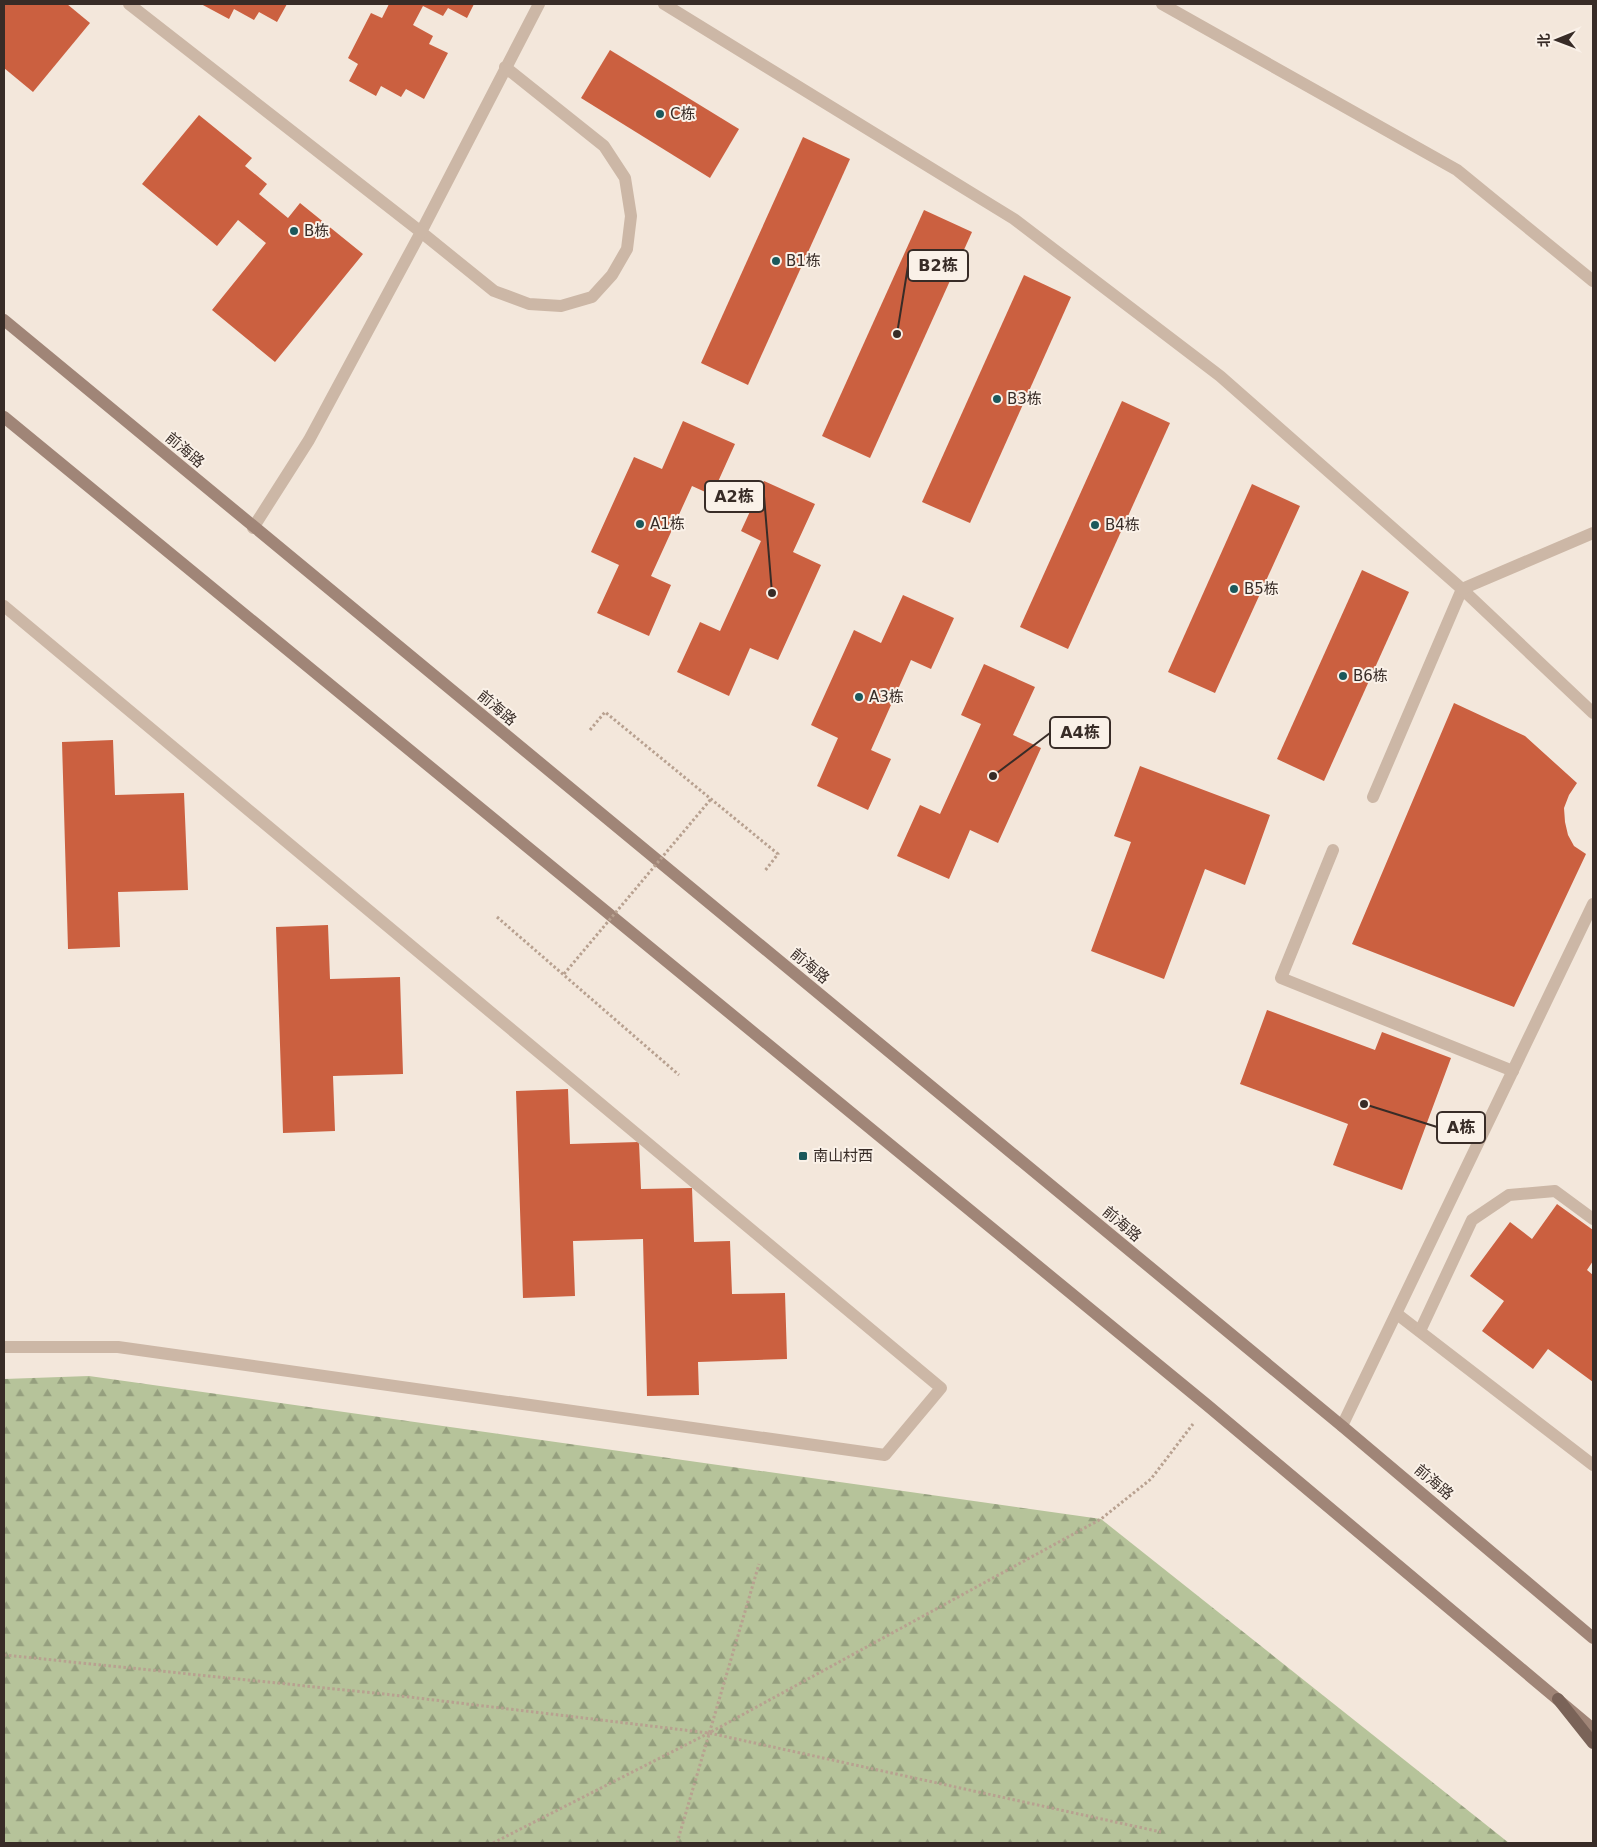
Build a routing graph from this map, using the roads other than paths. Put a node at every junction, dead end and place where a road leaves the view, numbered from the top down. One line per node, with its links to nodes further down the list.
1 (129, 4): 6 (street)
2 (538, 4): 5 (street)
3 (664, 4): 12 (street)
4 (1162, 4): 7 (street)
5 (505, 67): 6 (street); 6 (street)
6 (421, 232): 10 (street)
7 (1593, 281)
8 (4, 320): 10 (main road, 前海路)
9 (4, 417): 26 (main road)
10 (253, 528): 23 (main road, 前海路)
11 (1593, 532): 12 (street)
12 (1462, 589): 14 (street); 15 (street)
13 (4, 606): 22 (street)
14 (1593, 713)
15 (1373, 797)
16 (1333, 850): 18 (street)
17 (1593, 904): 18 (street)
18 (1513, 1071): 20 (street)
19 (1593, 1220): 21 (street)
20 (1397, 1314): 21 (street); 23 (street)
21 (1420, 1331): 24 (street)
22 (4, 1347)
23 (1342, 1426): 25 (main road, 前海路)
24 (1593, 1464)
25 (1593, 1638)
26 (1558, 1700): 27 (main road); 28 (main road)
27 (1593, 1729)
28 (1593, 1743)

